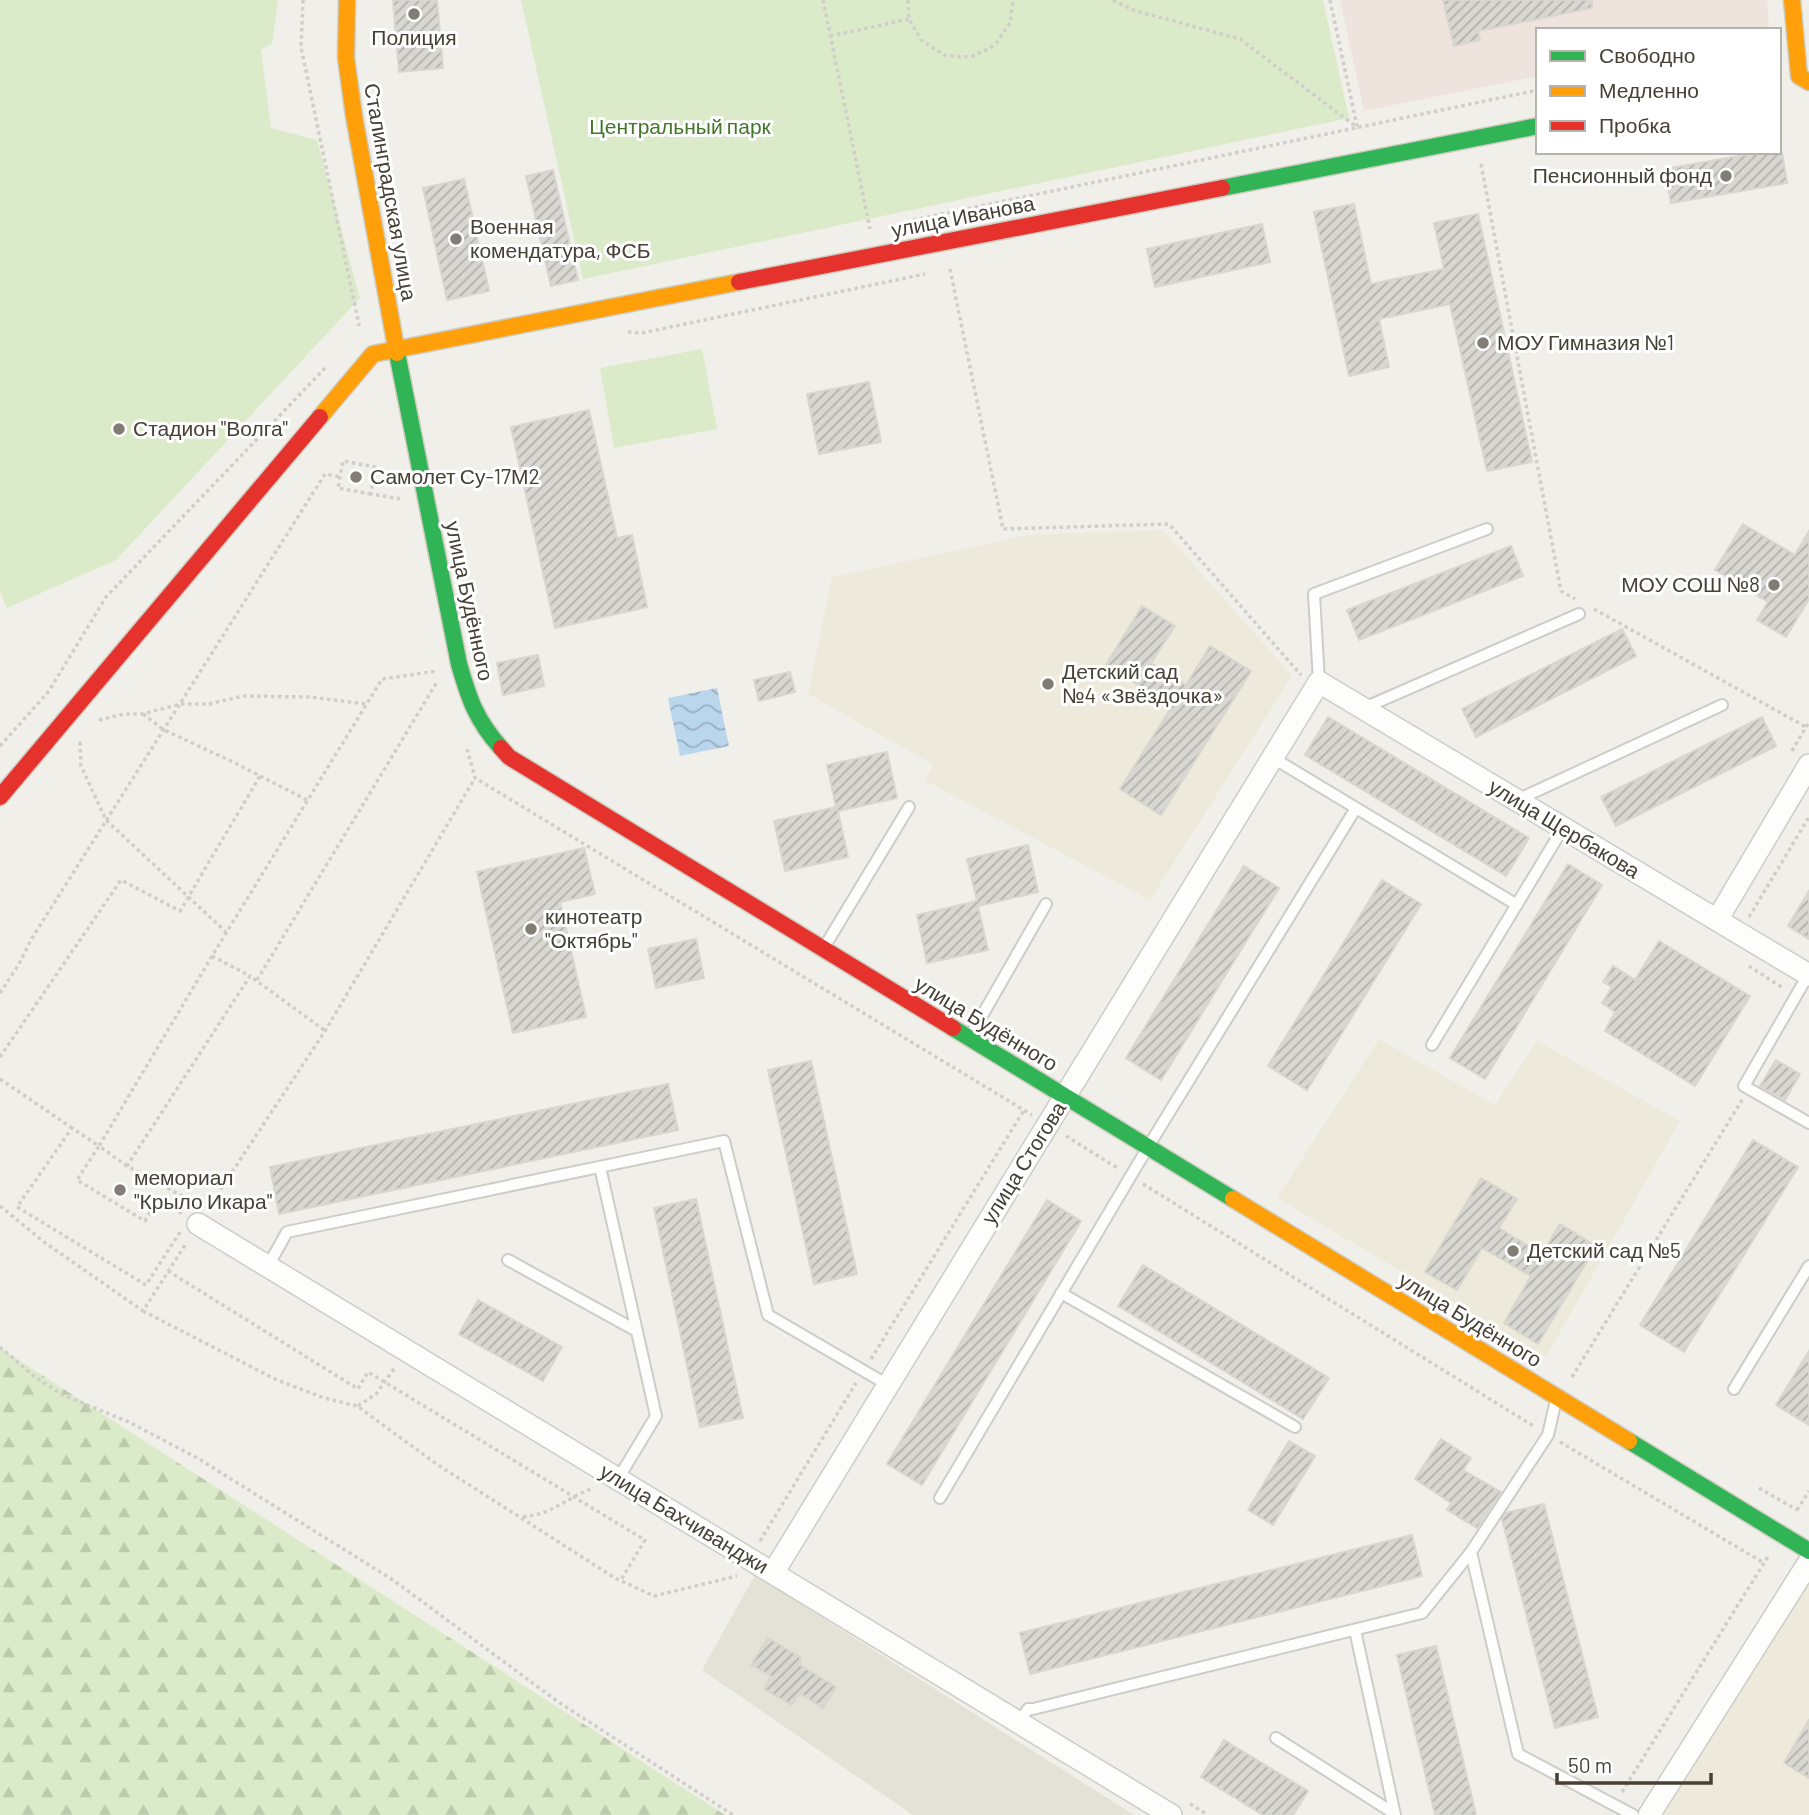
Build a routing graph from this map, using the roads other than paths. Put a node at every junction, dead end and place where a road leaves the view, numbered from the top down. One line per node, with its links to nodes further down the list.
1 (347, 0): 5 (street, Сталинградская улица)
2 (1792, 0): 3 (street)
3 (1797, 79)
4 (1536, 127): 5 (street, улица Иванова)
5 (395, 348): 13 (street, улица Иванова); 21 (street, улица Будённого)
6 (1487, 529): 8 (lane)
7 (1579, 614): 10 (lane)
8 (1319, 682): 10 (street, улица Щербакова); 11 (street, улица Стогова)
9 (1722, 705): 14 (lane)
10 (1363, 709): 14 (street, улица Щербакова)
11 (1273, 758): 16 (lane); 25 (street, улица Стогова)
12 (1809, 765): 20 (street)
13 (0, 797)
14 (1517, 800): 17 (street, улица Щербакова)
15 (909, 807): 21 (lane)
16 (1356, 808): 19 (lane); 27 (lane)
17 (1563, 828): 19 (lane); 20 (street, улица Щербакова)
18 (1046, 904): 23 (lane)
19 (1517, 905): 24 (lane)
20 (1717, 920): 22 (street, улица Щербакова)
21 (823, 949): 23 (street, улица Будённого)
22 (1809, 975): 26 (lane)
23 (969, 1038): 25 (street, улица Будённого)
24 (1432, 1045)
25 (1065, 1097): 27 (street, улица Будённого); 35 (street, улица Стогова)
26 (1809, 1123)
27 (1148, 1147): 33 (lane); 37 (street, улица Будённого)
28 (600, 1167): 31 (lane); 34 (lane); 35 (lane)
29 (198, 1217): 31 (street, улица Бахчиванджи)
30 (508, 1260): 34 (lane)
31 (268, 1266): 39 (street, улица Бахчиванджи)
32 (1809, 1266): 36 (lane)
33 (1061, 1293): 38 (lane); 40 (lane)
34 (637, 1331): 39 (lane)
35 (888, 1385): 44 (street, улица Стогова)
36 (1734, 1389)
37 (1556, 1396): 41 (street, улица Будённого); 42 (lane)
38 (1295, 1427)
39 (618, 1479): 44 (street, улица Бахчиванджи)
40 (940, 1499)
41 (1809, 1551)
42 (1471, 1552): 45 (lane); 50 (lane)
43 (1809, 1562): 51 (street)
44 (769, 1571): 46 (street, улица Бахчиванджи)
45 (1355, 1630): 46 (lane); 48 (lane)
46 (1019, 1722): 49 (street, улица Бахчиванджи)
47 (1276, 1738): 48 (lane)
48 (1395, 1814)
49 (1171, 1815)
50 (1633, 1815)
51 (1649, 1815)

